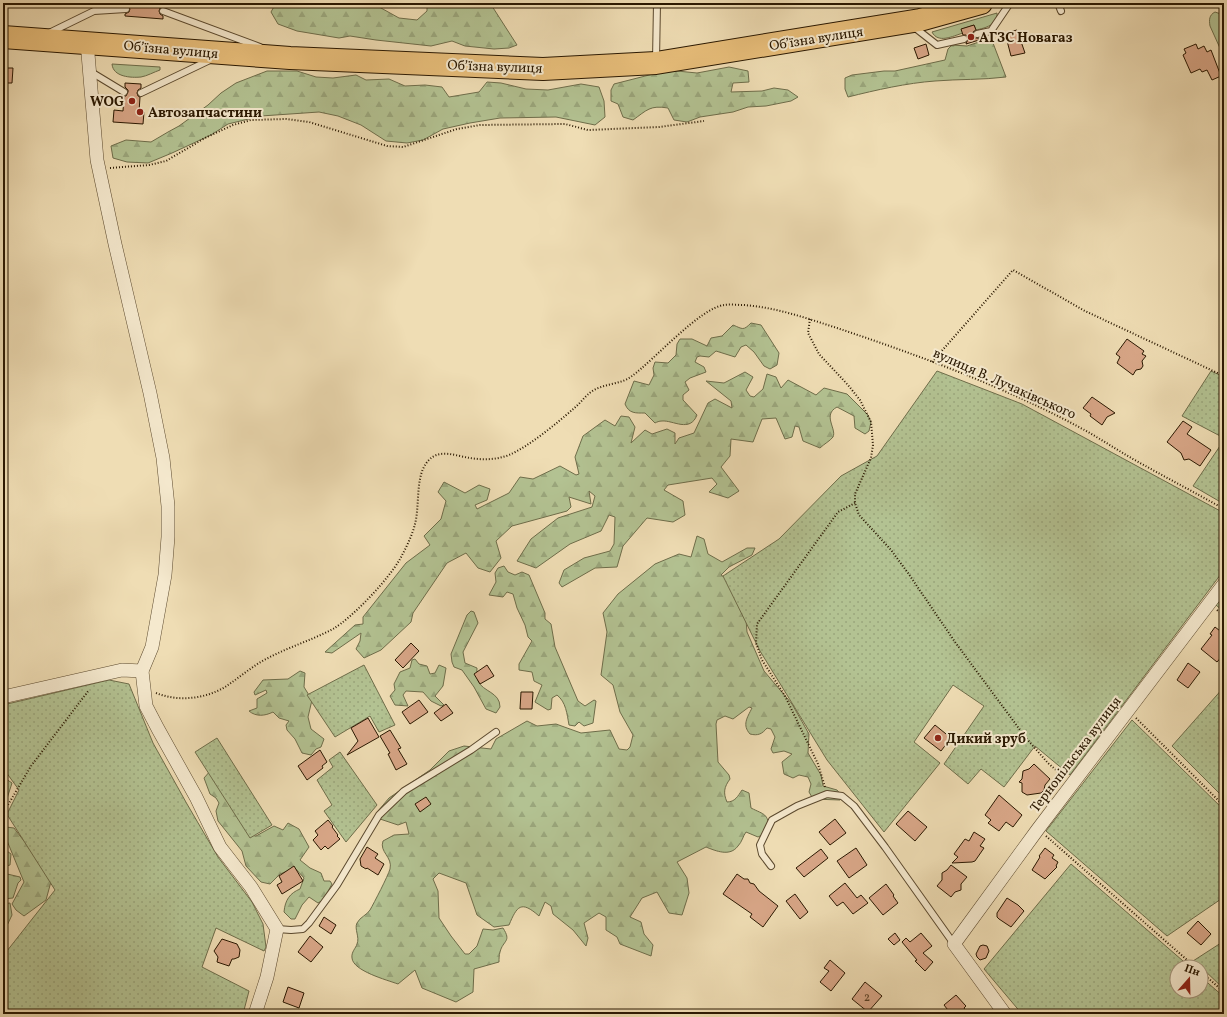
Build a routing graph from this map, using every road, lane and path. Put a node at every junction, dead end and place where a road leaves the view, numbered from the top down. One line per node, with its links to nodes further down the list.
1 (656, 3): 16 (lane)
2 (981, 3): 8 (highway, Обʼїзна вулиця)
3 (1010, 3): 9 (lane)
4 (1058, 3): 7 (lane)
5 (126, 9): 11 (lane)
6 (163, 11): 15 (lane)
7 (1061, 11)
8 (908, 22): 12 (lane); 16 (highway, Обʼїзна вулиця)
9 (977, 34)
10 (3, 37): 11 (highway, Обʼїзна вулиця)
11 (35, 39): 13 (highway, Обʼїзна вулиця)
12 (964, 39)
13 (87, 42): 14 (highway, Обʼїзна вулиця); 17 (street)
14 (224, 54): 15 (highway, Обʼїзна вулиця); 19 (lane)
15 (290, 58): 16 (highway, Обʼїзна вулиця)
16 (656, 63)
17 (89, 71): 18 (lane); 21 (street)
18 (124, 92)
19 (141, 93)
20 (704, 121): 21 (path)
21 (99, 169): 28 (street)
22 (810, 319): 23 (path, вулиця В. Лучаківського); 25 (path); 28 (path, вулиця В. Лучаківського)
23 (932, 362): 24 (path); 26 (path, вулиця В. Лучаківського)
24 (1224, 376)
25 (855, 503): 33 (path); 34 (path)
26 (1224, 509)
27 (1224, 584): 31 (street, Тернопільська вулиця)
28 (142, 671): 29 (street); 39 (street)
29 (95, 676): 30 (street); 36 (path)
30 (3, 697)
31 (1129, 710): 33 (street, Тернопільська вулиця); 35 (path)
32 (496, 732): 39 (lane)
33 (1072, 784): 37 (street, Тернопільська вулиця)
34 (827, 794): 38 (lane); 40 (lane)
35 (1224, 806)
36 (5, 810)
37 (1038, 829): 40 (street, Тернопільська вулиця); 41 (path)
38 (771, 866)
39 (277, 929): 44 (street)
40 (954, 944): 45 (street)
41 (1187, 959)
42 (1209, 979): 43 (path)
43 (1224, 992)
44 (255, 1014)
45 (1005, 1014)

